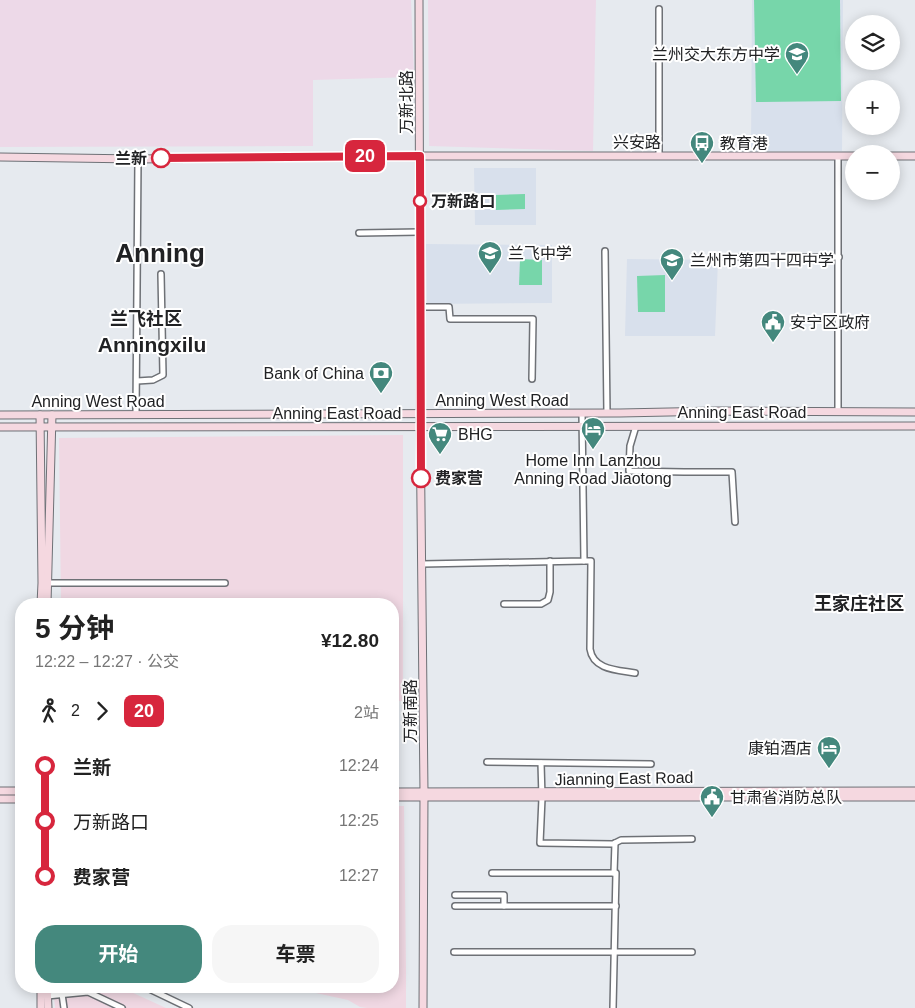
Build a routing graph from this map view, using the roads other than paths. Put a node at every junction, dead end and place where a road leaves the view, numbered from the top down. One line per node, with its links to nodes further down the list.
1 (419, 0): 3 (main road, 万新北路)
2 (659, 9): 4 (street)
3 (420, 156): 4 (main road, 兴安路); 10 (main road, 兴安路); 11 (main road, 万新北路)
4 (659, 156): 5 (main road, 兴安路)
5 (838, 156): 6 (main road, 兴安路); 15 (street)
6 (845, 156)
7 (900, 156): 8 (main road)
8 (915, 156)
9 (0, 157): 10 (main road, 兴安路)
10 (138, 158): 19 (street)
11 (420, 232): 12 (street); 17 (main road, 万新北路)
12 (359, 233)
13 (605, 251): 25 (street)
14 (721, 257): 15 (street)
15 (839, 257): 20 (street)
16 (161, 274): 19 (street)
17 (420, 307): 18 (street); 23 (main road, 万新北路)
18 (532, 379)
19 (137, 381): 30 (street)
20 (838, 412): 21 (main road, Anning West Road); 25 (main road, Anning West Road)
21 (915, 412)
22 (40, 414): 27 (main road, Anning West Road); 28 (main road, Anning West Road); 37 (main road)
23 (420, 414): 24 (main road, Anning West Road); 30 (main road, Anning West Road); 31 (main road, 万新南路)
24 (582, 414): 25 (main road, Anning West Road); 32 (street)
25 (607, 414)
26 (0, 415): 27 (main road, Anning West Road)
27 (13, 415): 36 (main road)
28 (52, 415): 29 (main road, Anning West Road); 38 (main road)
29 (74, 415): 30 (main road, Anning West Road); 39 (main road)
30 (136, 415)
31 (420, 426): 32 (main road, Anning East Road); 39 (main road, Anning East Road); 43 (main road, 万新南路)
32 (582, 426): 33 (main road, Anning East Road); 42 (street)
33 (636, 426): 34 (main road, Anning East Road); 40 (street)
34 (915, 426)
35 (0, 427): 36 (main road, Anning East Road)
36 (13, 427): 37 (main road, Anning East Road)
37 (40, 427): 38 (main road, Anning East Road); 44 (main road)
38 (51, 427): 39 (main road, Anning East Road); 44 (main road)
39 (74, 427)
40 (735, 522)
41 (550, 561): 42 (street); 43 (street); 48 (street)
42 (584, 561): 49 (street)
43 (422, 564): 57 (main road, 万新南路)
44 (45, 583): 45 (street); 46 (main road); 47 (main road)
45 (225, 583)
46 (42, 598)
47 (46, 598)
48 (504, 604)
49 (635, 673)
50 (487, 762): 51 (street)
51 (541, 763): 52 (street); 58 (street)
52 (651, 764)
53 (0, 791): 54 (main road)
54 (15, 791)
55 (915, 791): 58 (main road, Jianning East Road)
56 (399, 793): 57 (main road)
57 (424, 795): 58 (main road, Jianning East Road); 59 (main road); 86 (main road, 万新南路)
58 (542, 795): 60 (main road, Jianning East Road); 64 (street)
59 (399, 797)
60 (915, 797)
61 (0, 799): 62 (main road)
62 (15, 799)
63 (692, 840): 64 (street)
64 (615, 843): 66 (street)
65 (492, 873): 66 (street)
66 (614, 873): 70 (street)
67 (455, 895): 69 (street)
68 (455, 906): 69 (street)
69 (504, 906): 70 (street)
70 (616, 906): 72 (street)
71 (454, 952): 72 (street)
72 (615, 952): 73 (street); 87 (street)
73 (692, 952)
74 (41, 993): 81 (main road)
75 (48, 993): 80 (main road)
76 (75, 993): 79 (street)
77 (90, 993): 84 (street)
78 (158, 993): 85 (street)
79 (62, 994): 80 (street); 83 (street)
80 (48, 996): 82 (main road)
81 (41, 1008)
82 (48, 1008)
83 (64, 1008)
84 (122, 1008)
85 (189, 1008)
86 (423, 1008)
87 (613, 1008)

